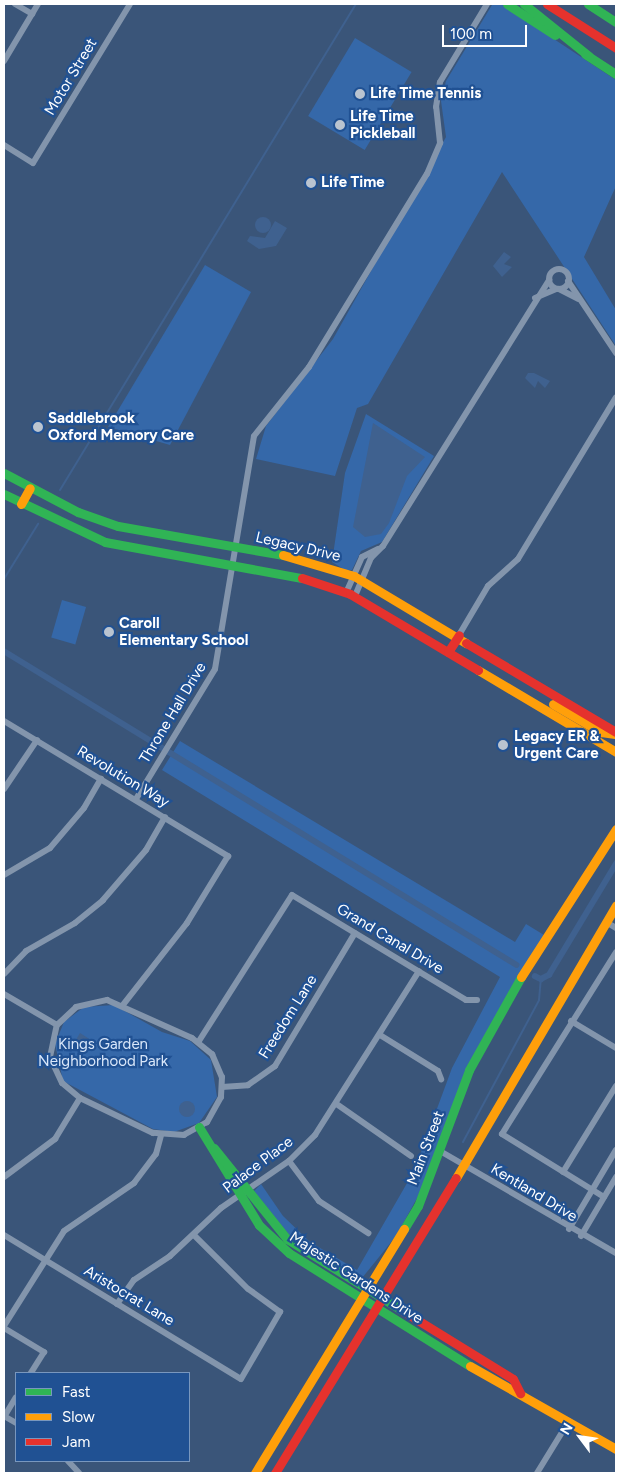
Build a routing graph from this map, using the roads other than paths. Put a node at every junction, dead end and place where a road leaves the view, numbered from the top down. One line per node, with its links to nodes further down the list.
1 (15, 4): 9 (street)
2 (38, 4): 9 (street)
3 (130, 4): 15 (street, Motor Street)
4 (487, 4): 27 (street, Throne Hall Drive)
5 (507, 4): 12 (main road)
6 (524, 4): 12 (main road)
7 (547, 4): 11 (main road)
8 (588, 4): 10 (main road)
9 (32, 14): 13 (street)
10 (616, 22)
11 (616, 48)
12 (589, 56): 14 (main road)
13 (4, 61)
14 (616, 74)
15 (4, 144)
16 (548, 280): 17 (street); 18 (street); 19 (street)
17 (568, 281): 18 (street); 20 (street)
18 (558, 289): 19 (street); 20 (street)
19 (534, 299): 29 (street)
20 (580, 300): 21 (street)
21 (616, 353)
22 (616, 397): 31 (street)
23 (4, 473): 24 (main road, Legacy Drive)
24 (30, 488): 26 (main road); 27 (main road, Legacy Drive)
25 (4, 494): 26 (main road, Legacy Drive)
26 (21, 504): 28 (main road, Legacy Drive)
27 (238, 548): 28 (street, Throne Hall Drive); 29 (main road, Legacy Drive)
28 (235, 565): 30 (main road, Legacy Drive); 40 (street, Throne Hall Drive)
29 (358, 578): 30 (street); 31 (main road, Legacy Drive)
30 (350, 594): 32 (main road, Legacy Drive)
31 (459, 635): 32 (main road); 33 (main road, Legacy Drive)
32 (448, 652): 33 (main road, Legacy Drive)
33 (553, 704): 35 (main road, Legacy Drive); 37 (main road, Legacy Drive)
34 (4, 721): 36 (street, Revolution Way)
35 (616, 734)
36 (37, 740): 38 (street, Revolution Way); 39 (street)
37 (616, 752)
38 (101, 778): 40 (street, Revolution Way); 43 (street)
39 (4, 790)
40 (136, 799): 41 (street, Revolution Way)
41 (165, 817): 50 (street); 53 (street, Revolution Way)
42 (616, 829): 68 (main road, Main Street)
43 (4, 875)
44 (616, 905): 45 (main road)
45 (606, 922): 46 (street); 71 (main road)
46 (616, 928)
47 (356, 933): 49 (street, Grand Canal Drive); 57 (street, Grand Canal Drive); 61 (street, Freedom Lane)
48 (616, 952): 54 (street)
49 (419, 972): 52 (street, Grand Canal Drive); 56 (street, Palace Place)
50 (4, 974)
51 (4, 994): 55 (street)
52 (476, 1000)
53 (123, 1005): 55 (street); 57 (street)
54 (571, 1021): 58 (street); 72 (street)
55 (57, 1025): 62 (street)
56 (380, 1035): 59 (street); 63 (street, Palace Place)
57 (199, 1041): 61 (street)
58 (616, 1048)
59 (442, 1079)
60 (616, 1086): 72 (street)
61 (222, 1087): 64 (street)
62 (80, 1098): 65 (street); 74 (street)
63 (338, 1105): 69 (street); 70 (street, Palace Place)
64 (199, 1127): 65 (street); 66 (main road, Majestic Gardens Drive)
65 (161, 1135): 85 (street)
66 (214, 1148): 75 (main road, Majestic Gardens Drive); 77 (main road, Majestic Gardens Drive)
67 (616, 1150): 76 (street)
68 (440, 1151): 71 (street, Kentland Drive); 86 (main road, Main Street)
69 (411, 1156)
70 (289, 1161): 75 (street, Palace Place); 80 (street)
71 (464, 1166): 79 (street, Kentland Drive); 88 (main road)
72 (563, 1172): 76 (street)
73 (616, 1177): 78 (street)
74 (4, 1178)
75 (248, 1189): 77 (street, Palace Place); 86 (main road, Majestic Gardens Drive)
76 (592, 1190): 78 (street); 79 (street)
77 (239, 1195): 82 (street, Palace Place); 87 (main road, Majestic Gardens Drive)
78 (604, 1197): 83 (street)
79 (568, 1229): 83 (street, Kentland Drive)
80 (368, 1233)
81 (4, 1235): 85 (street, Aristocrat Lane)
82 (194, 1235): 89 (street, Palace Place); 89 (street, Aristocrat Lane)
83 (581, 1236): 84 (street, Kentland Drive)
84 (616, 1253)
85 (44, 1259): 89 (street, Aristocrat Lane); 91 (street)
86 (367, 1291): 87 (main road, Main Street); 88 (main road, Majestic Gardens Drive)
87 (362, 1300): 90 (main road, Majestic Gardens Drive); 97 (main road, Main Street)
88 (382, 1300): 90 (main road); 92 (main road, Majestic Gardens Drive)
89 (117, 1304)
90 (376, 1309): 93 (main road, Majestic Gardens Drive); 98 (main road)
91 (4, 1327): 94 (street)
92 (459, 1347): 93 (main road); 95 (main road, Majestic Gardens Drive)
93 (453, 1357): 95 (main road, Majestic Gardens Drive)
94 (32, 1372)
95 (520, 1393): 100 (main road, Majestic Gardens Drive)
96 (15, 1399): 99 (street)
97 (297, 1406): 98 (main road); 104 (main road, Main Street)
98 (311, 1415): 105 (main road)
99 (4, 1417)
100 (570, 1421): 101 (main road, Majestic Gardens Drive); 106 (street)
101 (616, 1449)
102 (69, 1462): 103 (street)
103 (79, 1473)
104 (255, 1473)
105 (275, 1473)
106 (538, 1473)

